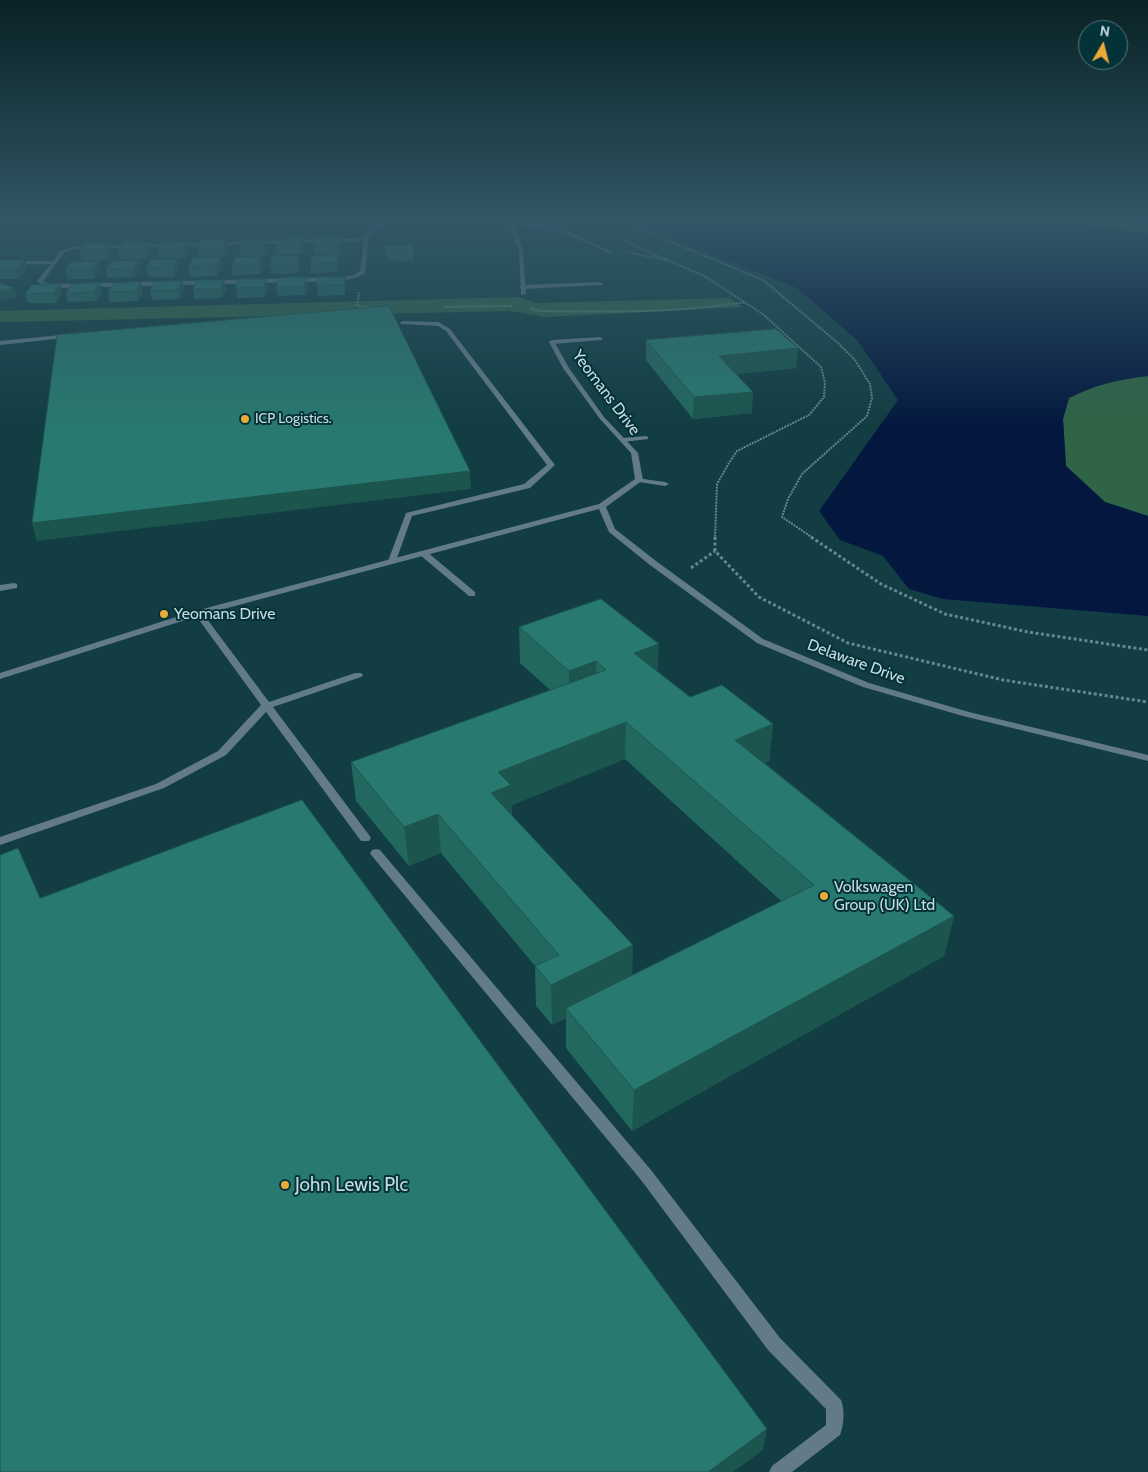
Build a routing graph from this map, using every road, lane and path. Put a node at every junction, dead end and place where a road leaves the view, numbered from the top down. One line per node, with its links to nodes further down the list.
1 (523, 291): 4 (street)
2 (728, 291): 5 (path)
3 (776, 291): 23 (path)
4 (523, 294): 5 (path)
5 (745, 302): 15 (path)
6 (403, 323): 17 (street)
7 (80, 336): 9 (street)
8 (600, 339): 11 (street, Yeomans Drive)
9 (0, 343)
10 (646, 438): 11 (street)
11 (623, 440): 12 (street, Yeomans Drive)
12 (639, 480): 13 (street); 14 (street)
13 (665, 484)
14 (602, 506): 16 (street); 18 (street, Delaware Drive)
15 (715, 551): 18 (path); 26 (path)
16 (423, 553): 17 (street); 21 (street)
17 (392, 561): 22 (street)
18 (676, 580): 28 (street, Delaware Drive)
19 (14, 586): 20 (street)
20 (0, 588)
21 (472, 594)
22 (198, 613): 25 (street); 27 (street)
23 (1148, 650)
24 (358, 675): 27 (street)
25 (0, 676)
26 (1148, 702)
27 (266, 706): 29 (street); 30 (street)
28 (1148, 758)
29 (365, 838)
30 (0, 842)
31 (376, 853): 32 (street)
32 (778, 1472)

